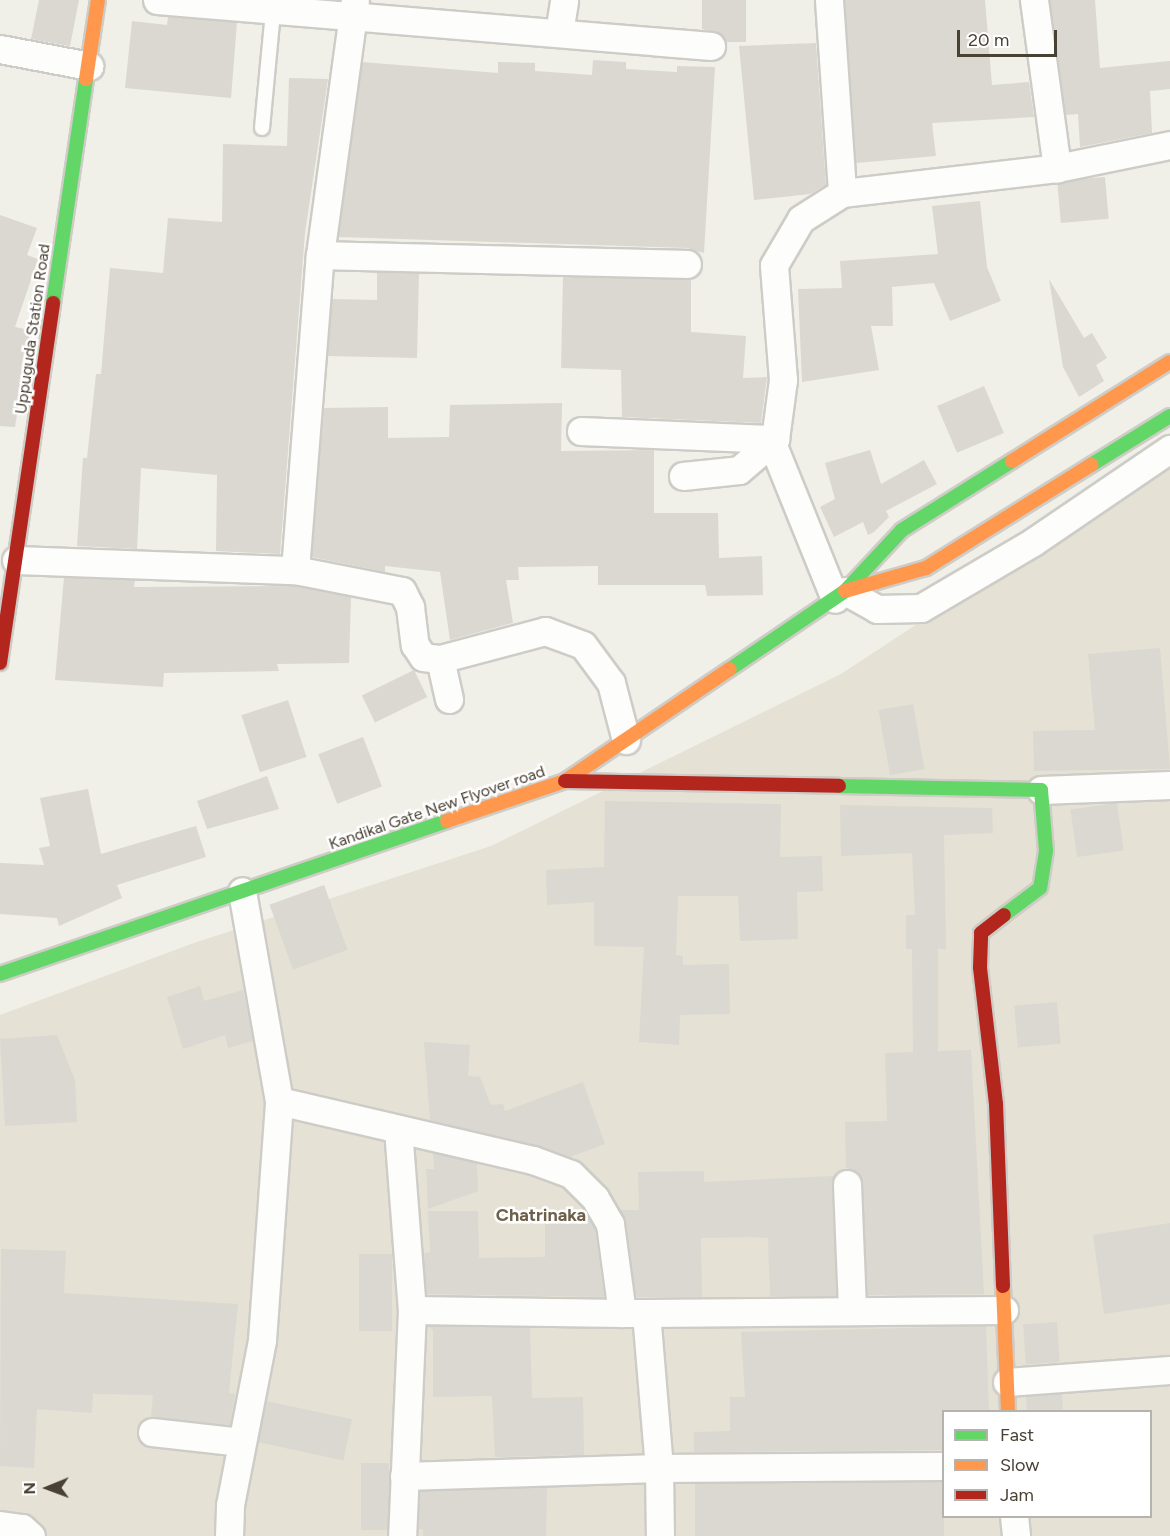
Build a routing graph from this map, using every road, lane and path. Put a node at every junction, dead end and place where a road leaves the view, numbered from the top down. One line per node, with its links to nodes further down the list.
1 (99, 0): 11 (street, Uppuguda Station Road)
2 (157, 0): 7 (street)
3 (564, 0): 8 (street)
4 (829, 0): 15 (street)
5 (1034, 0): 14 (street)
6 (354, 9): 7 (street); 8 (street); 16 (street)
7 (273, 11): 12 (lane)
8 (559, 33): 9 (street)
9 (711, 46)
10 (0, 49): 11 (street)
11 (89, 66): 24 (street, Uppuguda Station Road)
12 (262, 128)
13 (1170, 146): 14 (street)
14 (1057, 168): 15 (street)
15 (842, 193): 21 (street)
16 (320, 255): 17 (street); 25 (street)
17 (687, 264)
18 (1170, 362): 26 (street)
19 (1170, 416): 26 (street)
20 (581, 431): 21 (street)
21 (774, 441): 23 (street); 26 (street)
22 (1170, 449): 26 (street)
23 (683, 476)
24 (16, 560): 25 (street); 28 (street, Uppuguda Station Road)
25 (295, 570): 27 (street)
26 (840, 595): 30 (street, Kandikal Gate New Flyover road)
27 (440, 659): 29 (street); 30 (street)
28 (0, 663)
29 (449, 699)
30 (626, 740): 31 (street, Kandikal Gate New Flyover road)
31 (565, 782): 33 (street); 34 (street, Kandikal Gate New Flyover road)
32 (1170, 785): 33 (street)
33 (1041, 790): 40 (street)
34 (242, 891): 35 (street, Kandikal Gate New Flyover road); 36 (street)
35 (0, 974)
36 (279, 1101): 37 (street); 47 (street)
37 (399, 1128): 39 (street); 42 (street)
38 (847, 1184): 41 (street)
39 (412, 1310): 42 (street); 50 (street)
40 (1004, 1310): 41 (street); 44 (street)
41 (852, 1311): 42 (street)
42 (634, 1313): 49 (street)
43 (1170, 1370): 44 (street)
44 (1007, 1382): 45 (street)
45 (1008, 1410)
46 (152, 1432): 47 (street)
47 (241, 1442): 54 (street)
48 (942, 1467): 49 (street)
49 (659, 1468): 50 (street); 56 (street)
50 (404, 1476): 55 (street)
51 (1014, 1518): 57 (street)
52 (0, 1525): 53 (street)
53 (31, 1536)
54 (229, 1536)
55 (402, 1536)
56 (660, 1536)
57 (1016, 1536)

